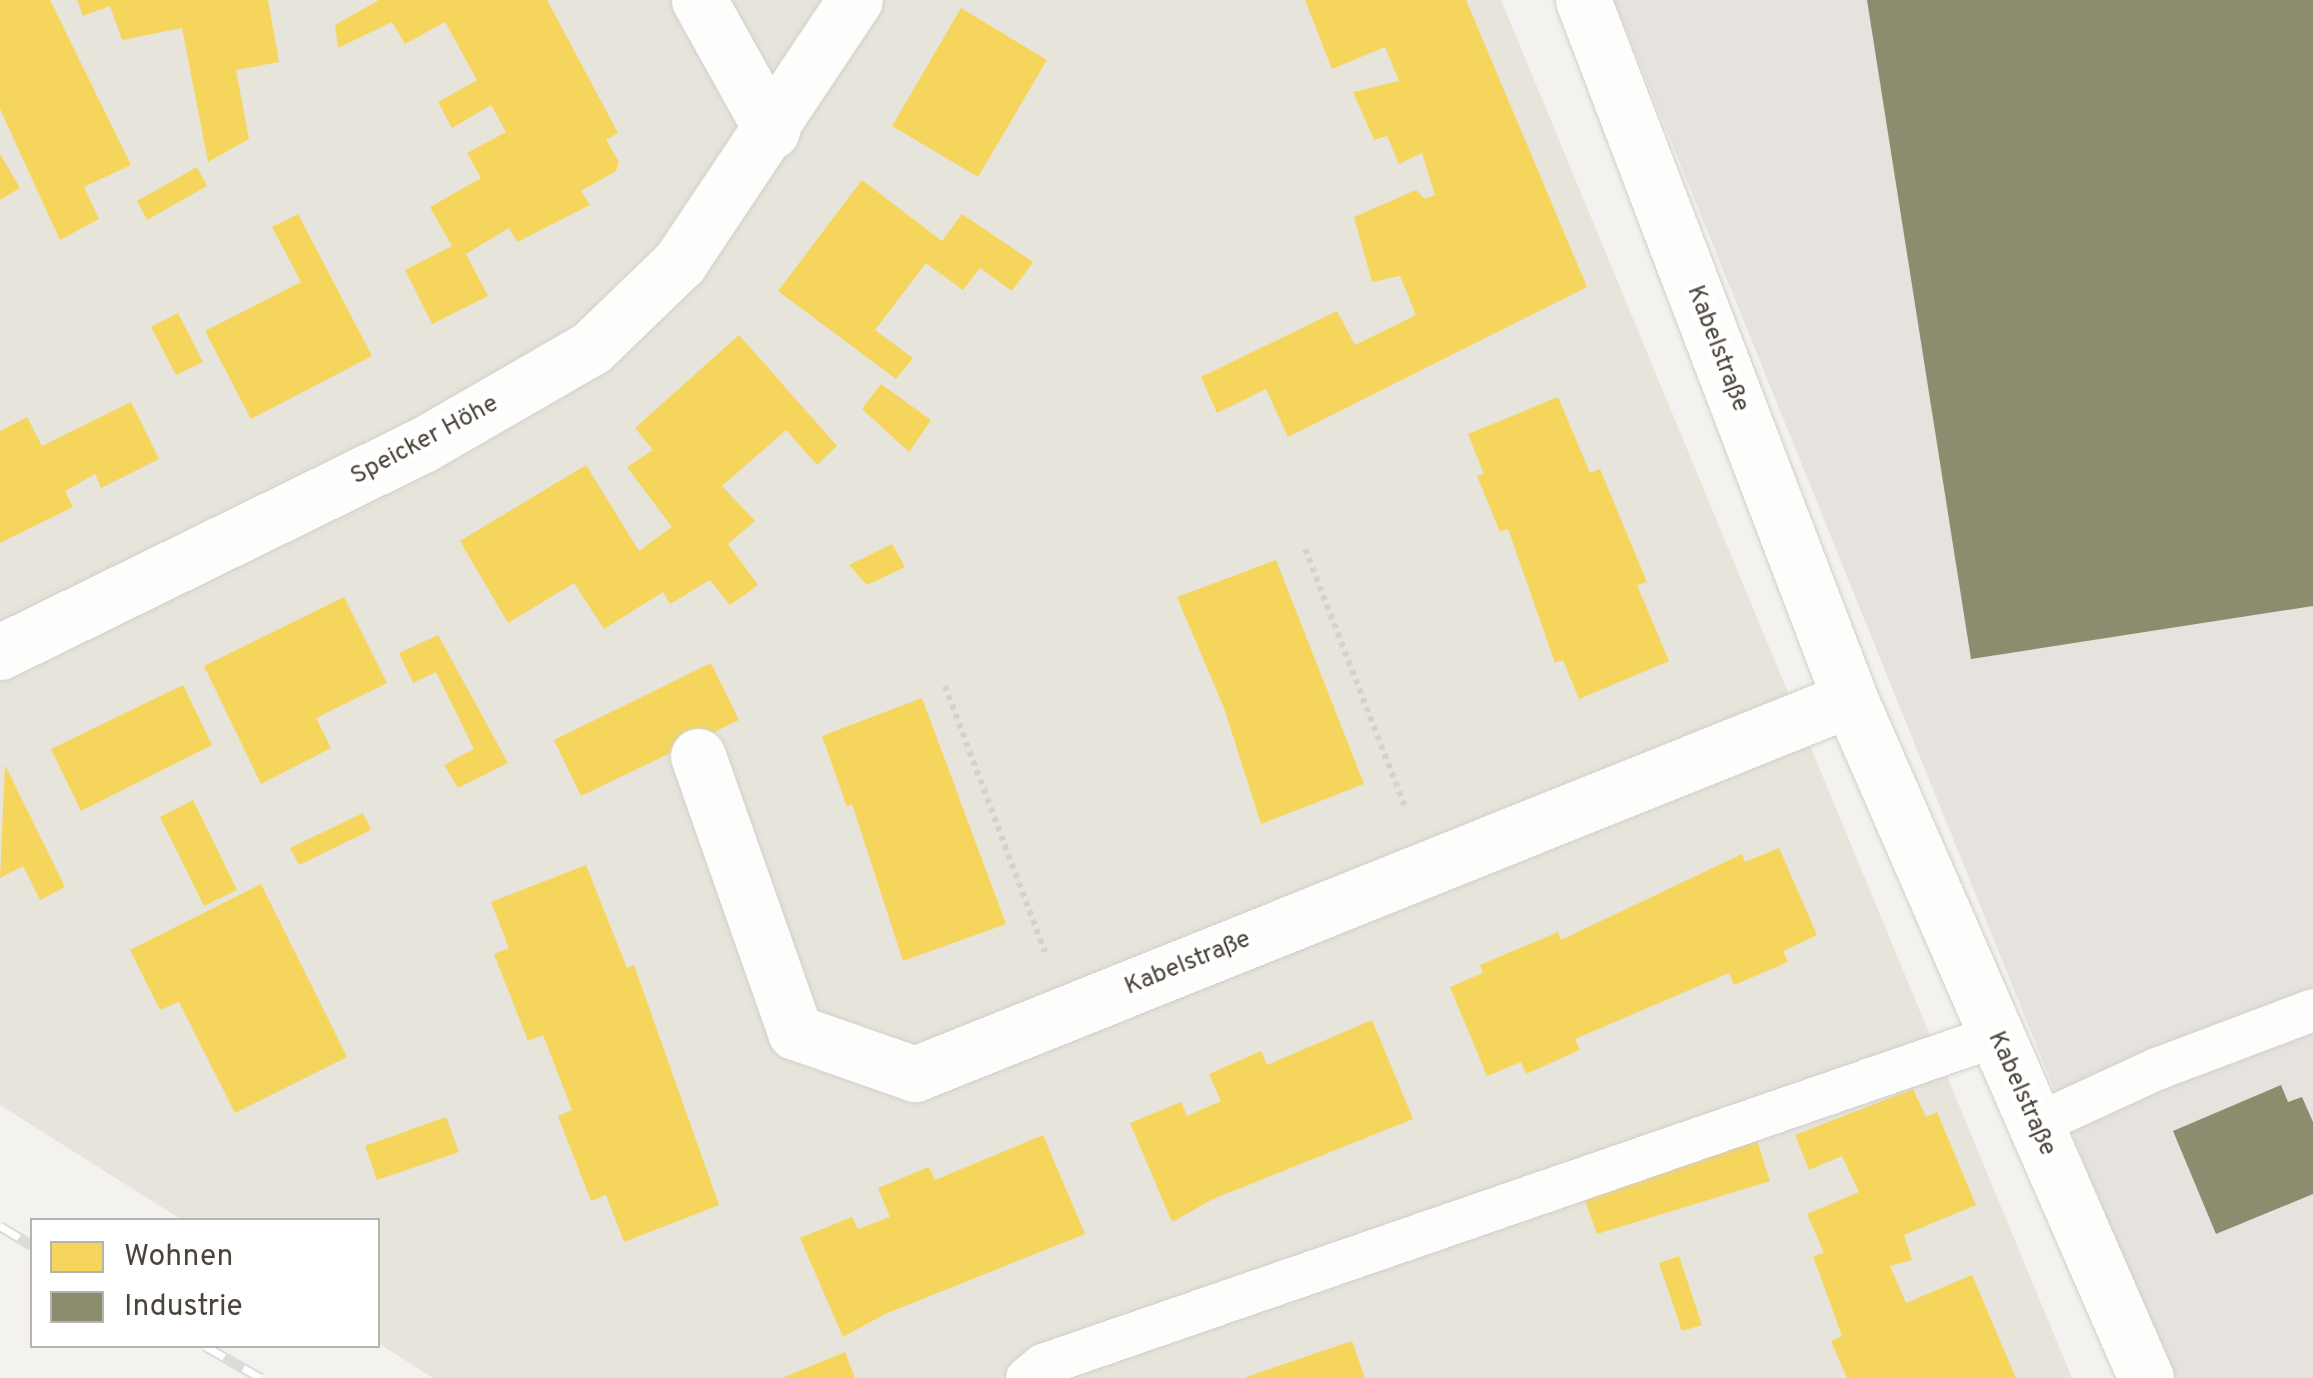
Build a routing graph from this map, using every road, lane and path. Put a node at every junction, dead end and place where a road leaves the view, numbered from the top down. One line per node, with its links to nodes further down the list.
1 (698, 0): 4 (street)
2 (855, 0): 4 (street, Speicker Höhe)
3 (1584, 0): 8 (street, Kabelstraße)
4 (772, 131): 6 (street, Speicker Höhe)
5 (1304, 549): 10 (path)
6 (0, 652)
7 (945, 686): 12 (path)
8 (1850, 699): 10 (street, Kabelstraße); 13 (street, Kabelstraße)
9 (698, 756): 12 (street, Kabelstraße)
10 (1429, 868): 12 (street, Kabelstraße)
11 (2313, 1010): 14 (lane)
12 (1068, 1013)
13 (1996, 1036): 14 (street, Kabelstraße); 15 (lane)
14 (2035, 1125): 16 (street, Kabelstraße)
15 (1026, 1378)
16 (2146, 1378)

